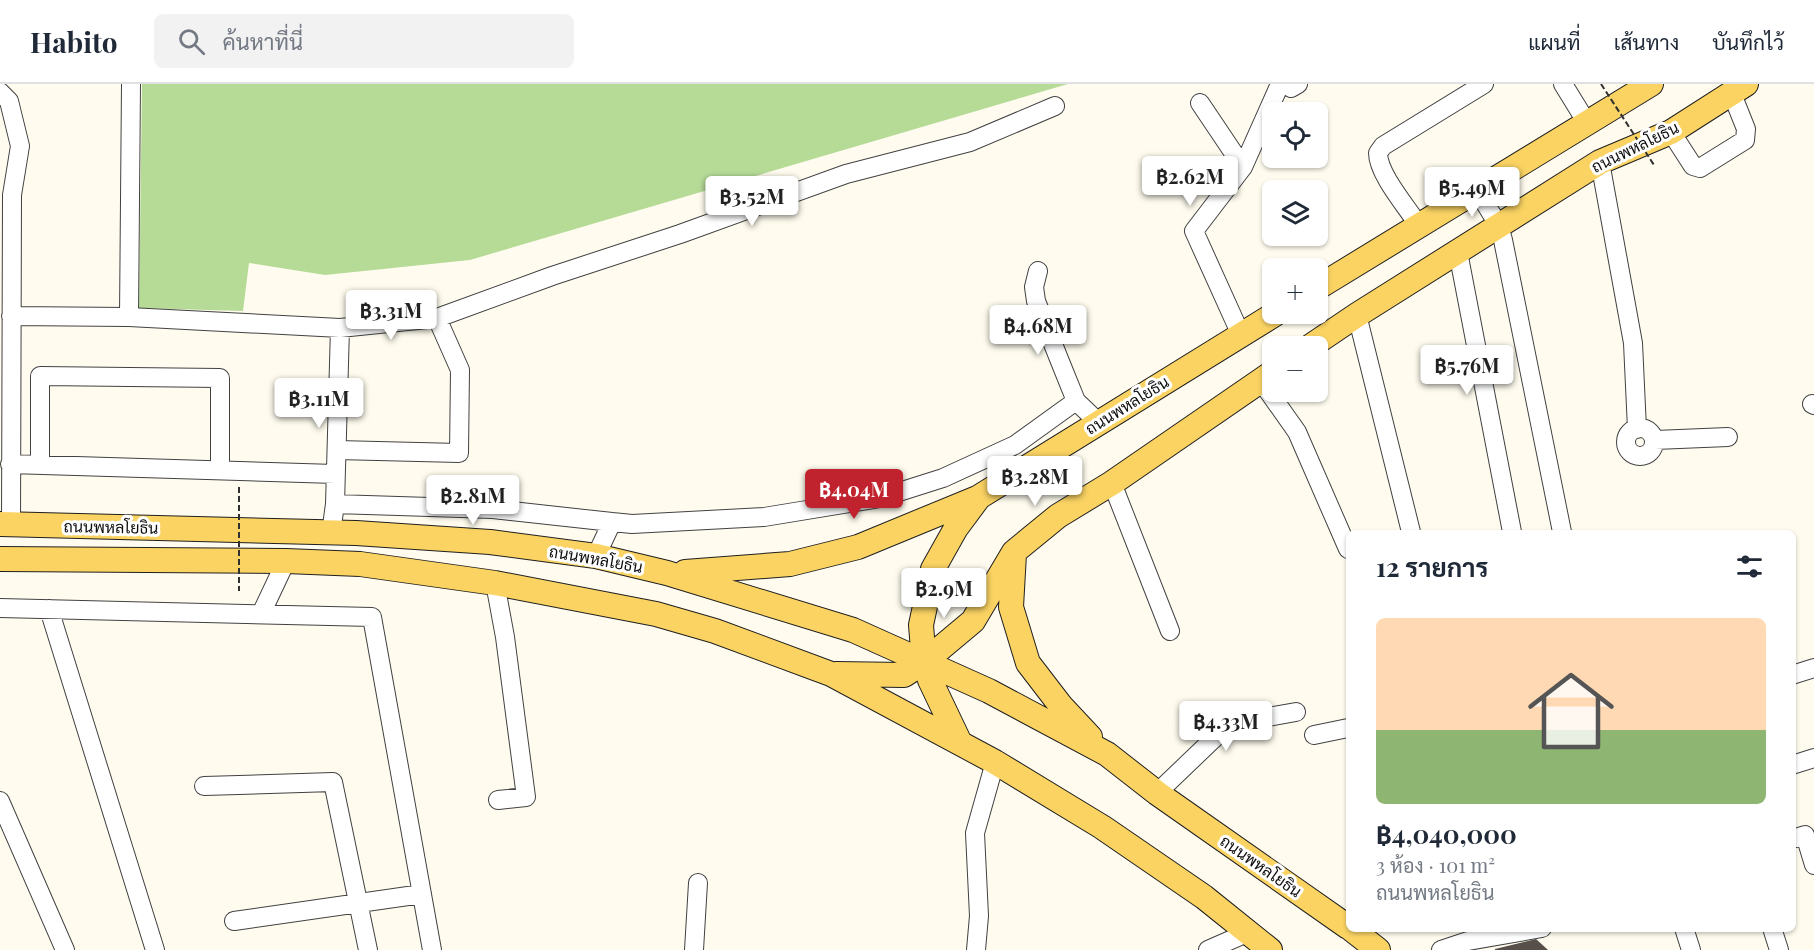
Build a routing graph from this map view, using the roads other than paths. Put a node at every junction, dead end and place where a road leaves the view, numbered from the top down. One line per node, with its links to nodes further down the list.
1 (131, 84): 22 (street)
2 (1484, 84): 15 (street)
3 (1563, 84): 10 (street)
4 (1651, 84): 10 (main road)
5 (1290, 85): 13 (street)
6 (1739, 89): 11 (main road, ถนนพหลโยธิน); 11 (street)
7 (0, 92): 21 (street)
8 (1200, 103): 13 (street)
9 (1055, 106): 23 (street)
10 (1587, 123): 14 (main road)
11 (1671, 132): 12 (main road, ถนนพหลโยธิน)
12 (1600, 162): 16 (main road, ถนนพหลโยธิน); 32 (street)
13 (1243, 167): 26 (street)
14 (1477, 190): 15 (main road); 16 (street)
15 (1419, 226): 19 (main road)
16 (1499, 226): 17 (main road, ถนนพหลโยธิน); 47 (street)
17 (1458, 252): 20 (main road, ถนนพหลโยธิน); 46 (street)
18 (1038, 271): 29 (street)
19 (1328, 281)
20 (1357, 315): 27 (main road, ถนนพหลโยธิน); 45 (street)
21 (11, 316): 22 (street); 36 (street)
22 (129, 317): 25 (street)
23 (437, 318): 25 (street); 35 (street)
24 (1262, 322): 26 (main road, ถนนพหลโยธิน)
25 (340, 328): 35 (street)
26 (1241, 335): 31 (main road, ถนนพหลโยธิน)
27 (1326, 336)
28 (1262, 380): 40 (main road, ถนนพหลโยธิน)
29 (1076, 401): 31 (street); 43 (street)
30 (1281, 402): 49 (street)
31 (1098, 422): 41 (main road, ถนนพหลโยธิน)
32 (1636, 429): 34 (street); 34 (street)
33 (1728, 437): 34 (street)
34 (1654, 440)
35 (337, 450): 39 (street)
36 (10, 464): 37 (street); 44 (street)
37 (40, 465): 38 (street); 38 (street)
38 (220, 470): 39 (street)
39 (335, 474): 42 (street)
40 (1112, 483): 50 (main road, ถนนพหลโยธิน); 59 (street)
41 (980, 497): 54 (main road); 60 (main road, ถนนพหลโยธิน)
42 (335, 504): 43 (street); 48 (street)
43 (612, 522): 51 (street)
44 (5, 524): 48 (main road, ถนนพหลโยธิน)
45 (1411, 530)
46 (1512, 530)
47 (1562, 530)
48 (331, 532): 51 (main road, ถนนพหลโยธิน)
49 (1346, 544)
50 (1014, 552): 60 (main road, ถนนพหลโยธิน); 68 (main road)
51 (596, 556): 54 (main road, ถนนพหลโยธิน)
52 (0, 559): 53 (main road, ถนนพหลโยธิน)
53 (286, 561): 55 (main road, ถนนพหลโยธิน); 58 (street)
54 (667, 573): 60 (main road, ถนนพหลโยธิน)
55 (495, 583): 62 (main road, ถนนพหลโยธิน); 74 (street)
56 (0, 608): 57 (street)
57 (49, 609): 58 (street); 89 (street)
58 (261, 614): 79 (street)
59 (1170, 631)
60 (924, 662): 62 (main road, ถนนพหลโยธิน); 67 (main road, ถนนพหลโยธิน); 68 (main road, ถนนพหลโยธิน)
61 (1814, 668): 63 (street)
62 (831, 674): 67 (main road, ถนนพหลโยธิน)
63 (1796, 674)
64 (1296, 711): 73 (street)
65 (1346, 728): 66 (street)
66 (1314, 735)
67 (960, 743): 70 (main road, ถนนพหลโยธิน)
68 (1107, 754): 73 (main road, ถนนพหลโยธิน)
69 (1814, 758): 71 (street)
70 (995, 762): 83 (main road, ถนนพหลโยธิน); 93 (street)
71 (1796, 764)
72 (204, 786): 80 (street)
73 (1157, 793): 82 (main road, ถนนพหลโยธิน)
74 (498, 800)
75 (0, 801): 87 (street)
76 (1796, 838): 77 (street)
77 (1814, 865)
78 (698, 883): 92 (street)
79 (423, 894): 80 (street); 91 (street)
80 (360, 903): 81 (street); 90 (street)
81 (234, 921)
82 (1346, 924)
83 (1249, 932): 94 (street); 95 (main road, ถนนพหลโยธิน)
84 (1519, 932): 96 (street)
85 (1685, 932): 97 (street)
86 (1773, 932): 98 (street)
87 (62, 942): 88 (street)
88 (47, 950)
89 (155, 950)
90 (368, 950)
91 (432, 950)
92 (694, 950)
93 (976, 950)
94 (1208, 950)
95 (1270, 950)
96 (1441, 950)
97 (1691, 950)
98 (1779, 950)

